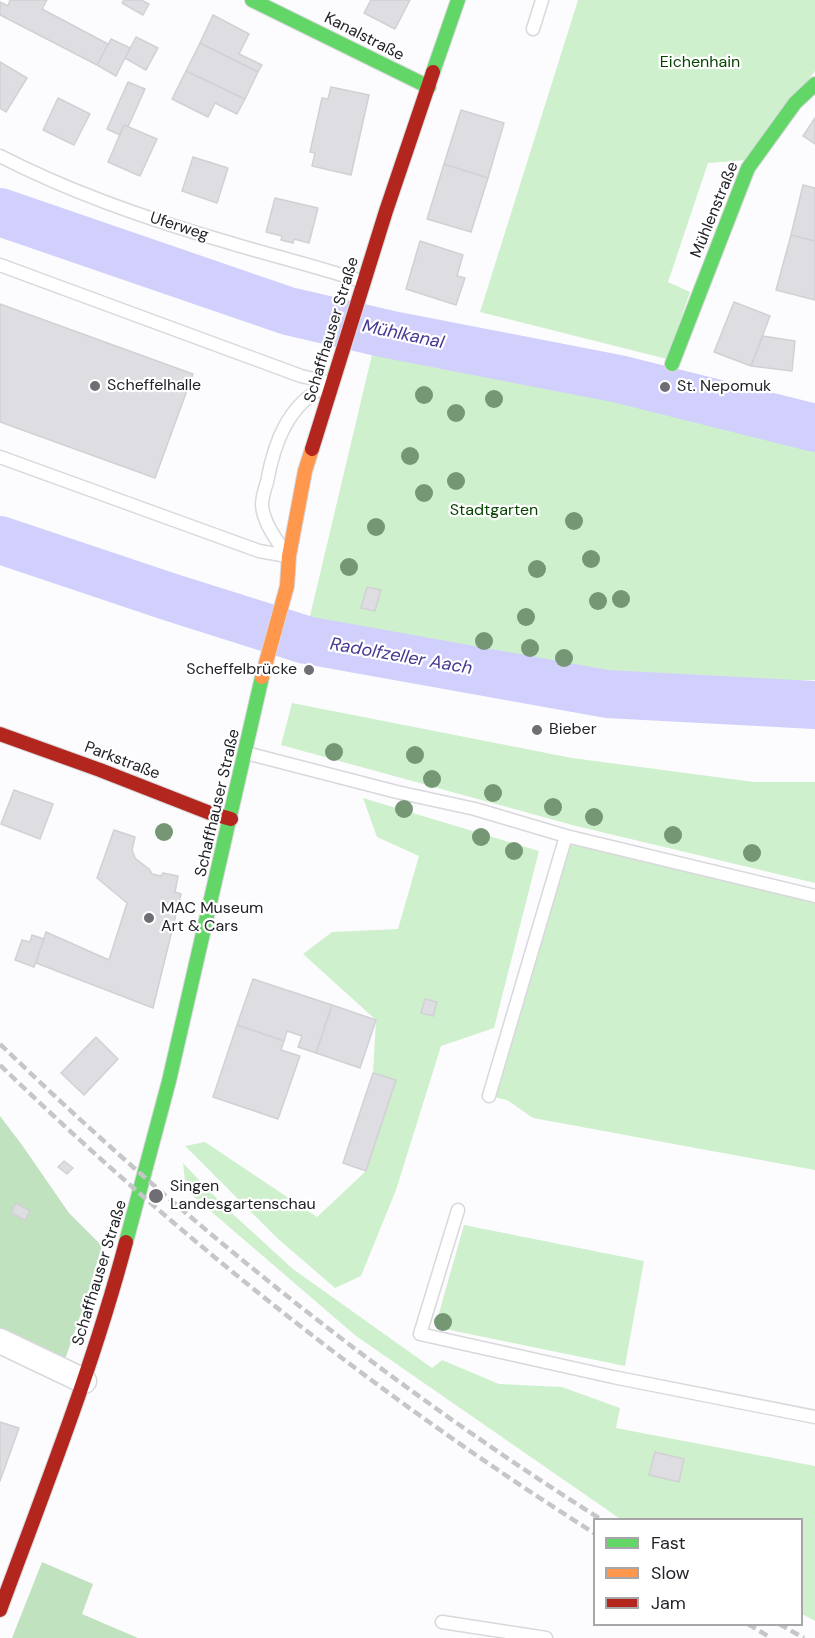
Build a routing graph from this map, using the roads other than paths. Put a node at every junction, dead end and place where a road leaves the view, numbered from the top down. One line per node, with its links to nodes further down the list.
1 (252, 0): 6 (main road, Kanalstraße)
2 (458, 0): 6 (main road, Schaffhauser Straße)
3 (542, 0): 4 (lane)
4 (533, 29)
5 (815, 84): 10 (main road, Mühlenstraße)
6 (429, 87): 9 (main road, Schaffhauser Straße)
7 (0, 156): 9 (lane, Uferweg)
8 (0, 266): 11 (lane)
9 (363, 286): 11 (main road, Schaffhauser Straße)
10 (672, 364)
11 (333, 383): 13 (main road, Schaffhauser Straße); 13 (lane)
12 (0, 457): 13 (lane)
13 (289, 556): 15 (main road, Schaffhauser Straße)
14 (0, 734): 16 (main road, Parkstraße)
15 (246, 753): 16 (main road, Schaffhauser Straße); 17 (lane)
16 (231, 819): 22 (main road, Schaffhauser Straße)
17 (566, 836): 18 (lane); 19 (lane)
18 (815, 896)
19 (489, 1096)
20 (458, 1210): 23 (lane)
21 (0, 1341): 22 (street)
22 (84, 1382): 24 (main road, Schaffhauser Straße)
23 (815, 1417)
24 (0, 1610)
25 (442, 1622): 26 (lane)
26 (546, 1638)

